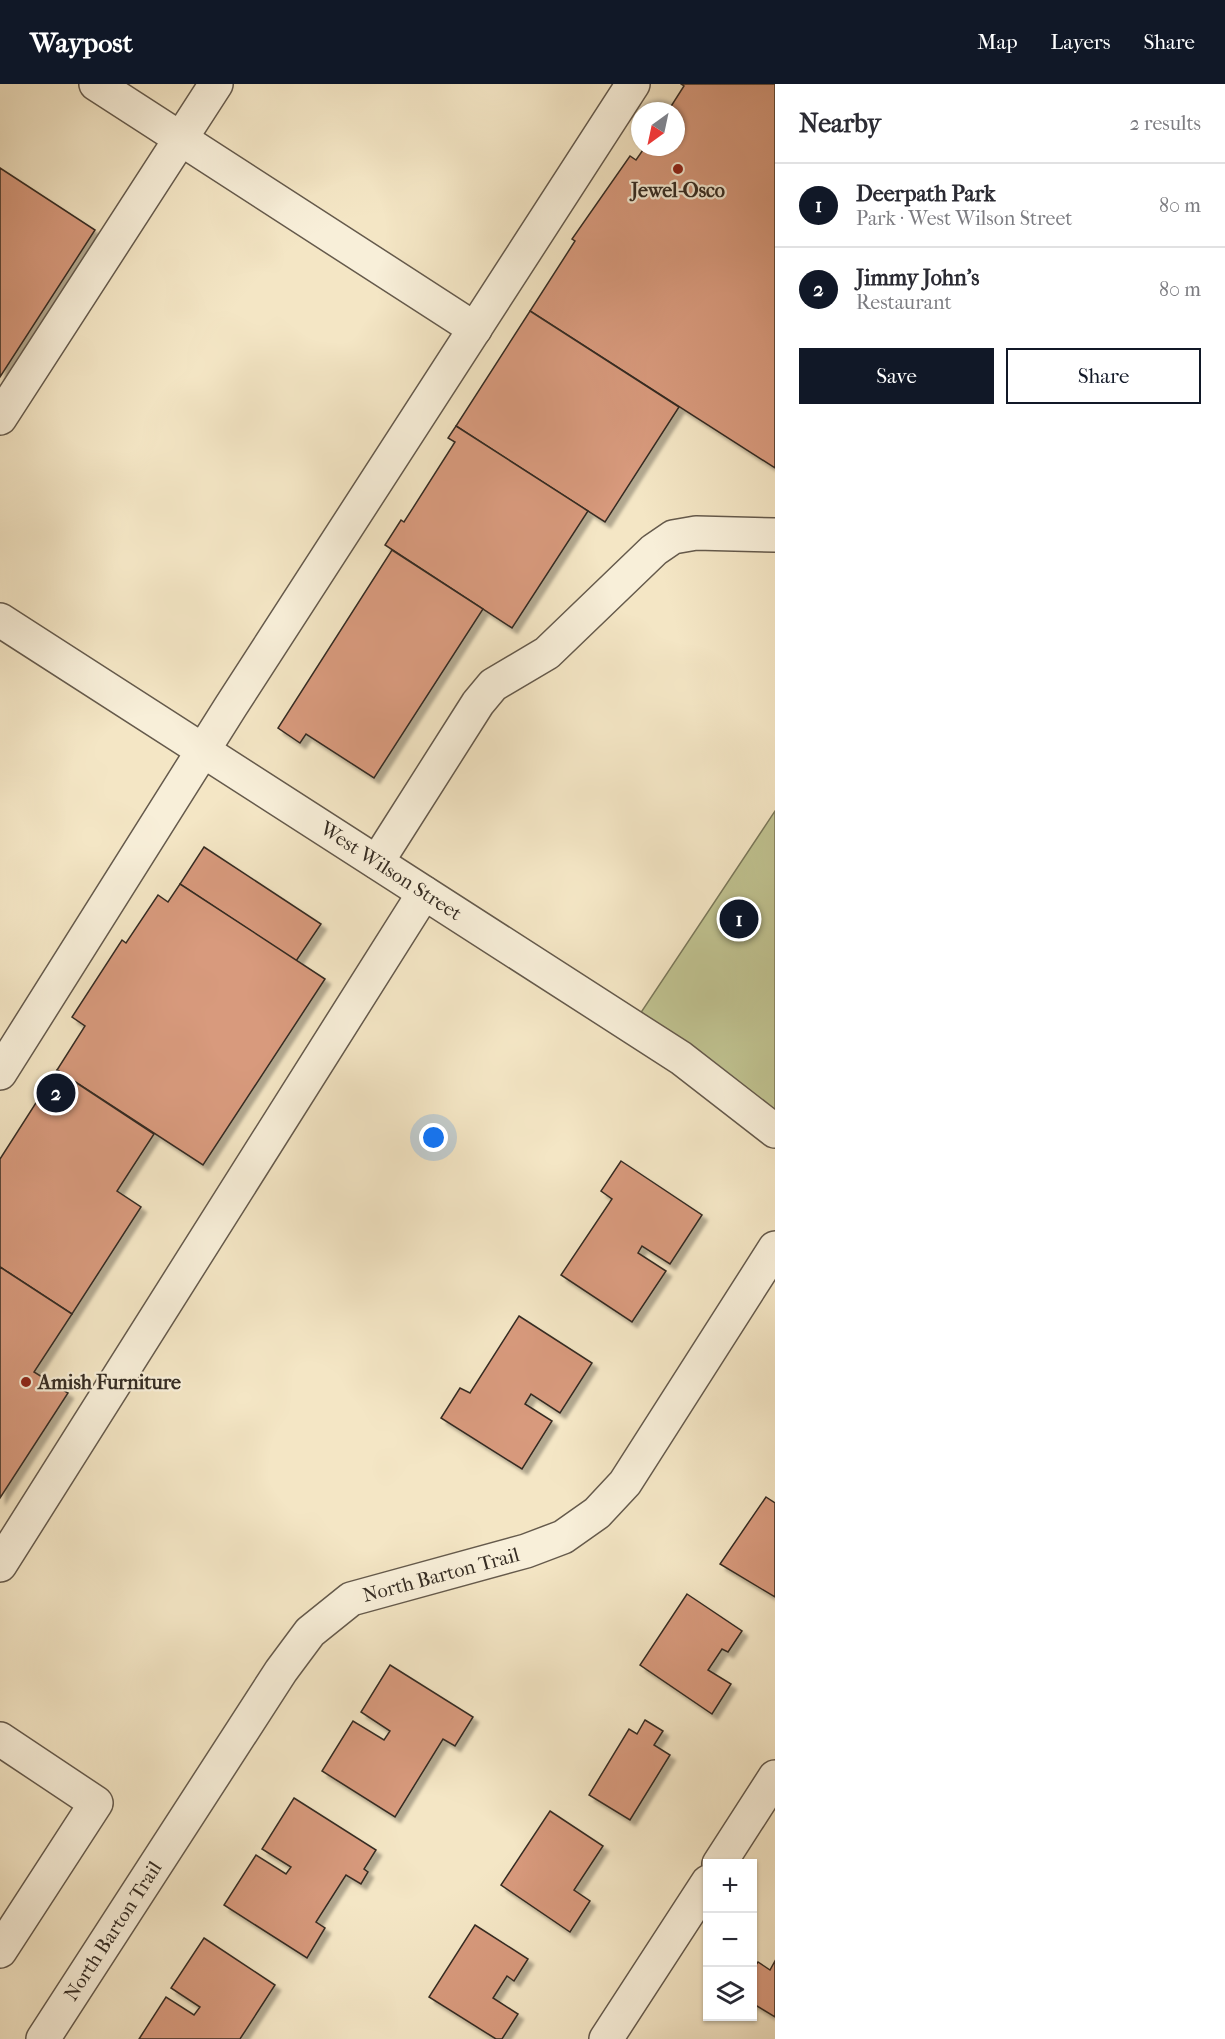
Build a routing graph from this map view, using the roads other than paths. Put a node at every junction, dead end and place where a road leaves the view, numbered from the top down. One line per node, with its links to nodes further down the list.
1 (96, 84): 4 (street)
2 (216, 84): 4 (street)
3 (633, 84): 5 (street)
4 (180, 139): 5 (street); 6 (street)
5 (475, 329): 9 (street)
6 (0, 418)
7 (775, 535): 10 (street)
8 (0, 620): 9 (street, West Wilson Street)
9 (203, 750): 10 (street, West Wilson Street); 12 (street)
10 (377, 862): 11 (street, West Wilson Street)
11 (424, 893): 13 (street, West Wilson Street); 15 (street)
12 (0, 1073)
13 (775, 1131)
14 (775, 1248): 21 (street, North Barton Trail)
15 (0, 1565)
16 (0, 1739): 20 (street)
17 (775, 1777): 18 (street)
18 (722, 1859)
19 (703, 1890): 22 (street)
20 (0, 1951)
21 (43, 2039)
22 (606, 2039)

